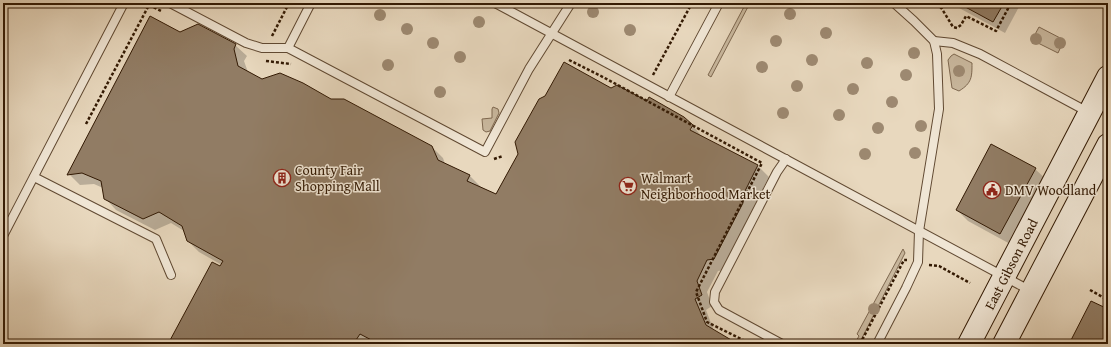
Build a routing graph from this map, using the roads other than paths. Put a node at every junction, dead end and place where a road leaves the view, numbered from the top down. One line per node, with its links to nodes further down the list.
1 (124, 3): 16 (lane)
2 (170, 3): 10 (lane)
3 (311, 3): 10 (lane)
4 (494, 3): 8 (lane)
5 (571, 3): 8 (lane)
6 (719, 3): 12 (lane)
7 (894, 3): 9 (lane)
8 (552, 34): 10 (lane); 12 (lane)
9 (934, 41): 13 (lane); 17 (lane)
10 (288, 48)
11 (1108, 77): 13 (main road, East Gibson Road)
12 (669, 97): 15 (lane)
13 (1089, 112): 20 (main road, East Gibson Road)
14 (1108, 145): 21 (main road)
15 (786, 159): 17 (lane); 22 (lane)
16 (34, 177): 18 (lane); 19 (lane)
17 (919, 230): 20 (lane); 23 (lane)
18 (3, 236)
19 (171, 275)
20 (1004, 276): 21 (lane); 24 (main road, East Gibson Road)
21 (1032, 291): 25 (main road)
22 (782, 344)
23 (876, 344)
24 (969, 344)
25 (1004, 344)

